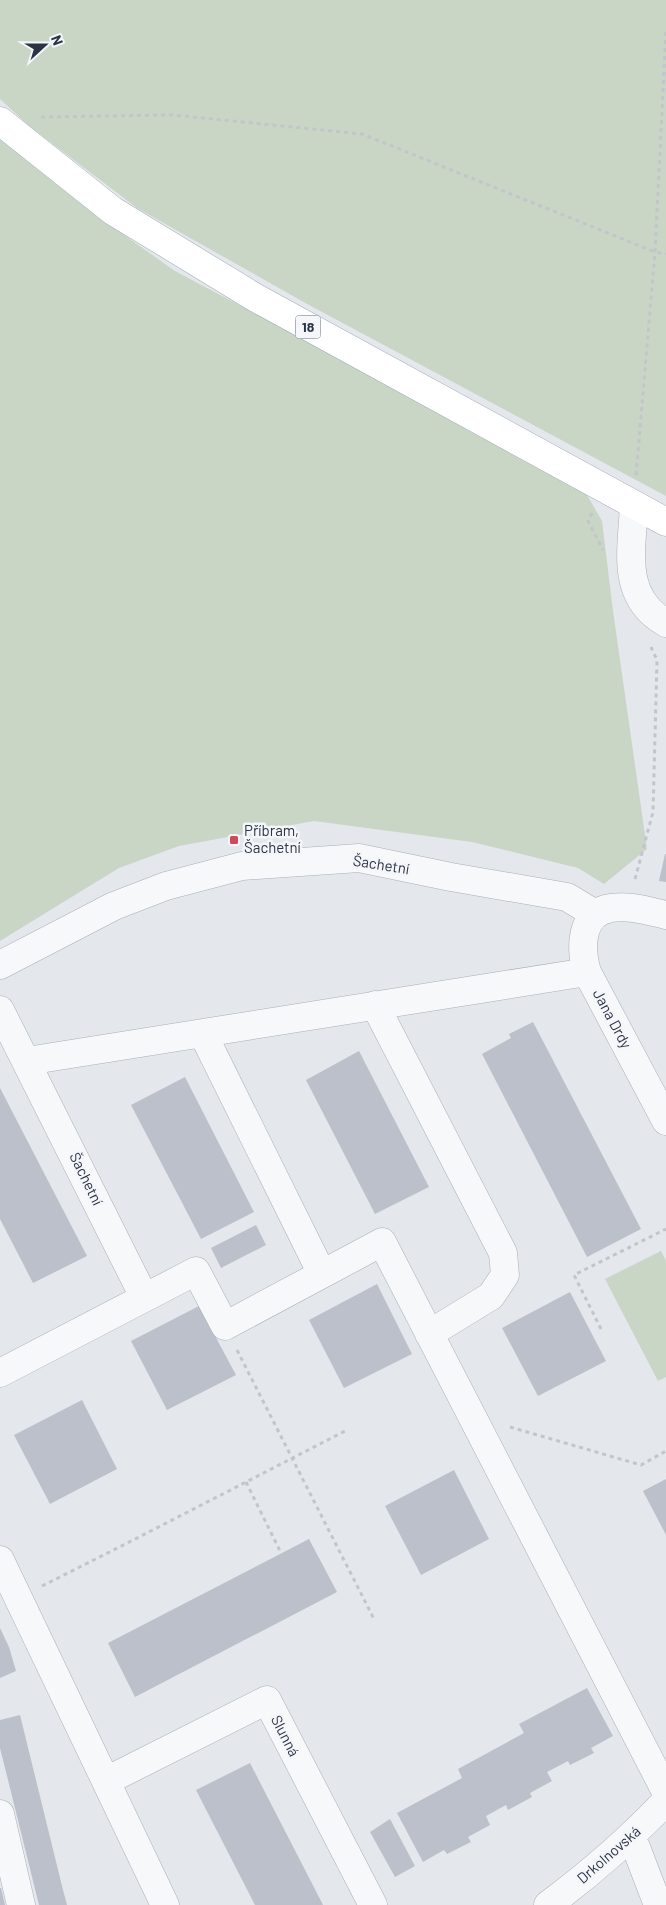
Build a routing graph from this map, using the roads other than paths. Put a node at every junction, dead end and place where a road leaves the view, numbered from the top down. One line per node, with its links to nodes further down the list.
1 (0, 121): 2 (main road, 18)
2 (634, 505): 3 (main road, 18); 4 (street)
3 (666, 522)
4 (657, 633)
5 (595, 914): 6 (street); 7 (street, Šachetní); 8 (street, Jana Drdy)
6 (666, 915)
7 (0, 965)
8 (587, 972): 9 (street); 13 (street, Jana Drdy)
9 (375, 1005): 11 (street); 16 (street)
10 (0, 1010): 12 (street, Šachetní)
11 (203, 1034): 12 (street); 14 (street)
12 (27, 1061): 15 (street, Šachetní)
13 (666, 1120)
14 (322, 1274): 15 (street); 16 (street)
15 (144, 1297): 17 (street)
16 (430, 1334): 20 (street)
17 (0, 1372)
18 (0, 1560): 19 (street)
19 (106, 1781): 25 (street); 26 (street, Slunná)
20 (666, 1792)
21 (666, 1801): 23 (street, Drkolnovská)
22 (0, 1814): 24 (street)
23 (632, 1837): 27 (street, Drkolnovská); 28 (street)
24 (21, 1905)
25 (165, 1905)
26 (373, 1905)
27 (548, 1905)
28 (658, 1905)

